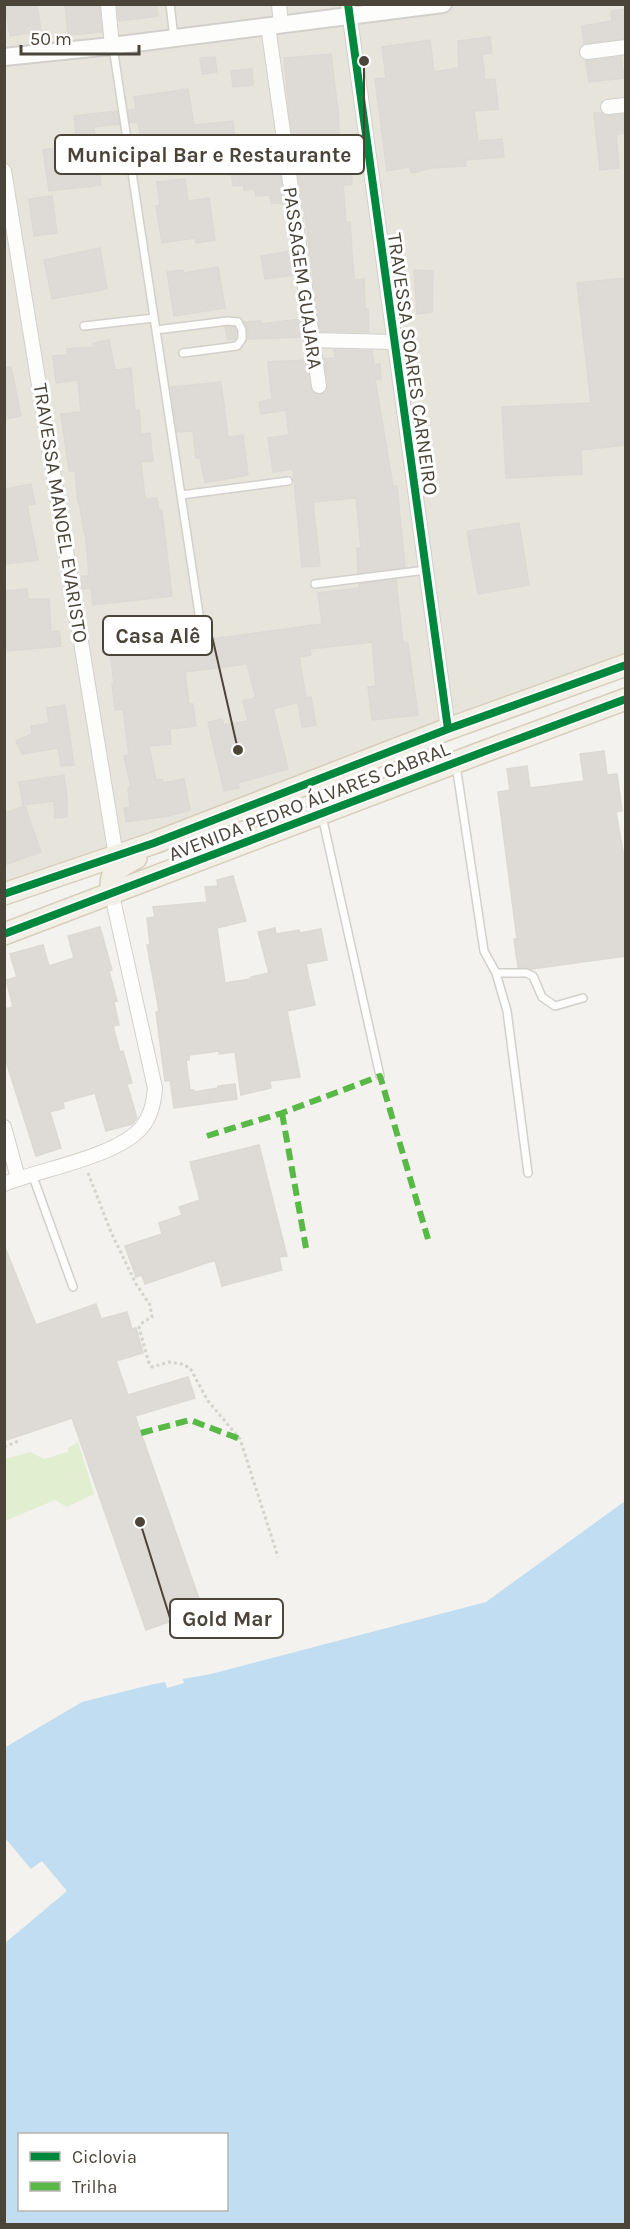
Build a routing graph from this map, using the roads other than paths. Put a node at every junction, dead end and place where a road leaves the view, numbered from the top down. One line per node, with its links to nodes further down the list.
1 (108, 4): 8 (street)
2 (170, 4): 7 (lane)
3 (279, 4): 6 (street, PASSAGEM GUAJARA)
4 (443, 4): 5 (street)
5 (348, 11): 6 (street); 19 (street, TRAVESSA SOARES CARNEIRO)
6 (275, 25): 7 (street); 18 (street, PASSAGEM GUAJARA)
7 (174, 38): 8 (street)
8 (112, 46): 11 (street); 15 (lane)
9 (626, 47): 10 (street)
10 (587, 52)
11 (4, 57)
12 (626, 105): 13 (street)
13 (608, 107)
14 (4, 171): 33 (street, TRAVESSA MANOEL EVARISTO)
15 (154, 318): 16 (lane); 17 (lane)
16 (84, 326)
17 (156, 330): 20 (lane); 23 (lane)
18 (311, 340): 19 (street); 21 (street, PASSAGEM GUAJARA)
19 (393, 342): 24 (street, TRAVESSA SOARES CARNEIRO)
20 (183, 353)
21 (319, 386)
22 (288, 481): 23 (lane)
23 (181, 495): 26 (lane)
24 (426, 570): 25 (lane); 29 (street, TRAVESSA SOARES CARNEIRO)
25 (315, 584)
26 (199, 614)
27 (626, 665): 29 (main road, AVENIDA PEDRO ÁLVARES CABRAL)
28 (626, 699): 30 (main road, AVENIDA PEDRO ÁLVARES CABRAL)
29 (448, 729): 32 (main road, AVENIDA PEDRO ÁLVARES CABRAL)
30 (456, 762): 31 (main road, AVENIDA PEDRO ÁLVARES CABRAL); 37 (lane)
31 (321, 814): 35 (main road, AVENIDA PEDRO ÁLVARES CABRAL); 39 (lane)
32 (154, 843): 33 (main road, AVENIDA PEDRO ÁLVARES CABRAL); 35 (main road)
33 (116, 856): 34 (main road, AVENIDA PEDRO ÁLVARES CABRAL)
34 (4, 894)
35 (112, 895): 36 (main road, AVENIDA PEDRO ÁLVARES CABRAL); 42 (street)
36 (4, 934)
37 (496, 973): 38 (lane); 41 (lane)
38 (583, 998)
39 (380, 1076)
40 (4, 1127): 43 (street)
41 (528, 1173)
42 (32, 1174): 43 (street); 44 (lane)
43 (11, 1181)
44 (73, 1287)

